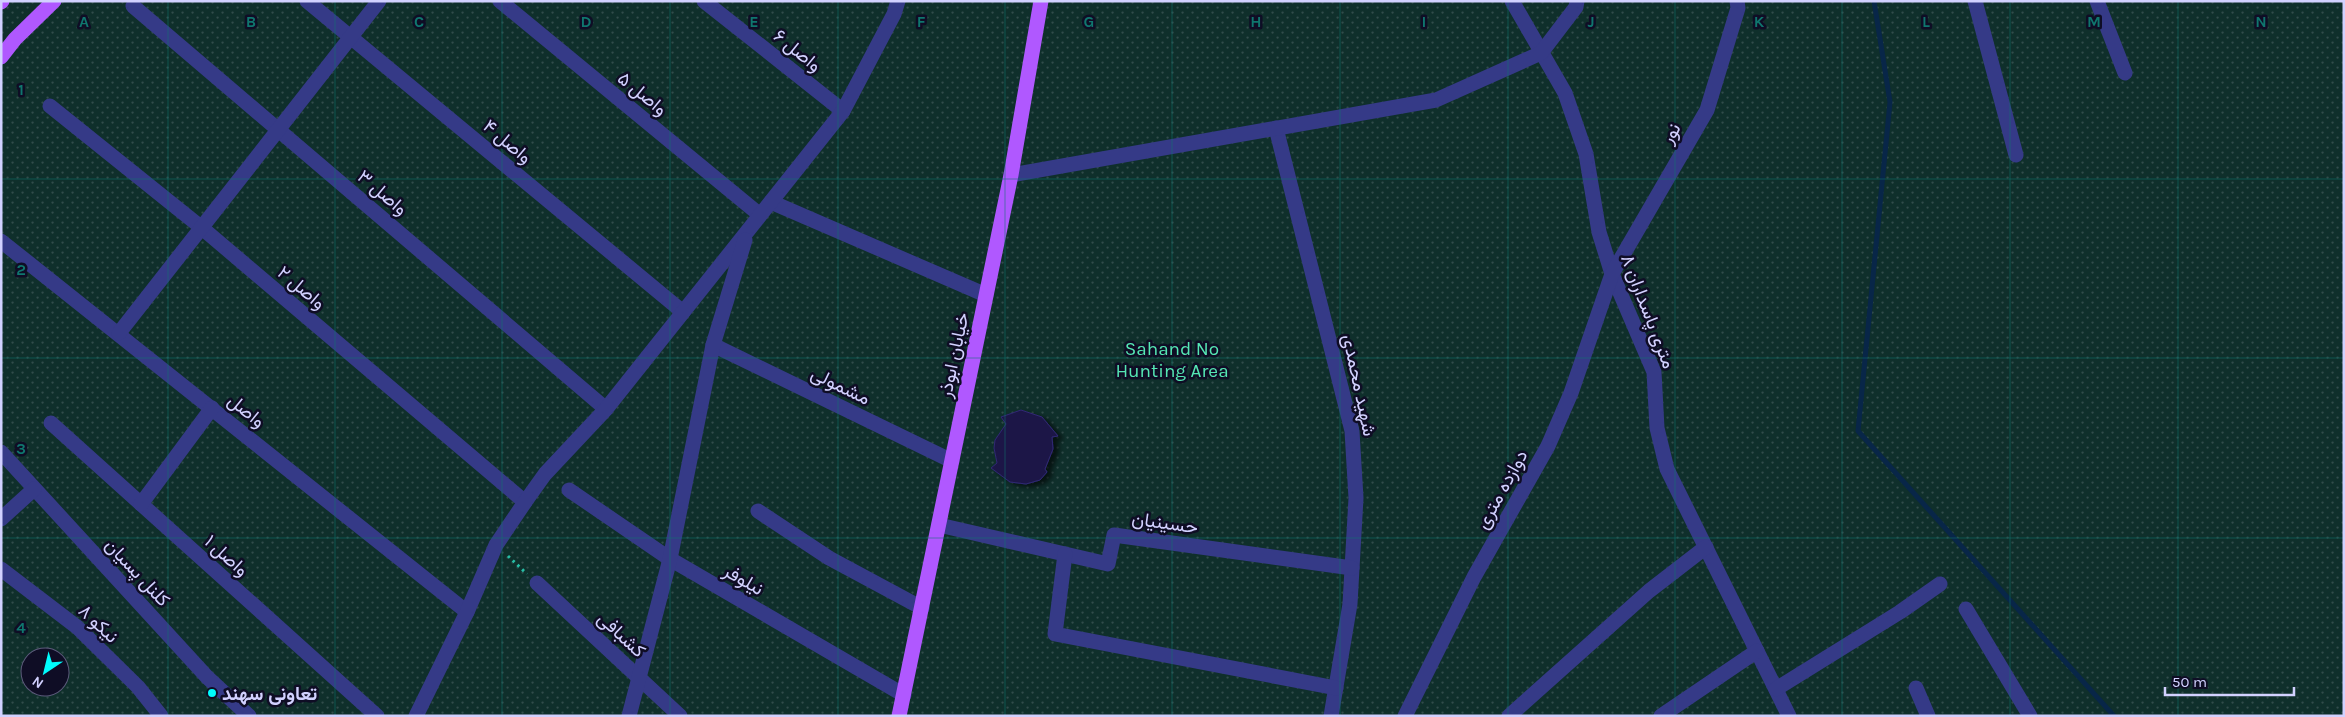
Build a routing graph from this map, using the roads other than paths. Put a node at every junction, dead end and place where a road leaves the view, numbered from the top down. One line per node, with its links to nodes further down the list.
1 (45, 1): 15 (main road)
2 (54, 1): 15 (main road)
3 (307, 1): 16 (street, واصل ۴)
4 (380, 1): 16 (street)
5 (500, 1): 27 (street, واصل ۵)
6 (704, 1): 21 (street, واصل ۶)
7 (898, 1): 21 (street)
8 (1041, 1): 25 (main road, خیابان ابوذر)
9 (1512, 1): 17 (street)
10 (1577, 1): 17 (street)
11 (1737, 1): 31 (street, نور)
12 (1975, 1): 24 (street)
13 (2097, 1): 19 (street)
14 (133, 6): 23 (street, واصل ۳)
15 (35, 19): 18 (main road)
16 (351, 38): 23 (street); 33 (street, واصل ۴)
17 (1541, 53): 22 (street); 31 (street, ۸ متری پاسداران)
18 (1, 56)
19 (2125, 73)
20 (50, 106): 28 (street, واصل ۲)
21 (842, 111): 26 (street)
22 (1276, 128): 25 (street); 51 (street, شهید محمدی)
23 (279, 130): 28 (street); 37 (street, واصل ۳)
24 (2016, 155)
25 (1011, 175): 32 (main road, خیابان ابوذر)
26 (771, 202): 27 (street); 32 (street)
27 (760, 215): 29 (street)
28 (202, 228): 34 (street); 43 (street, واصل ۲)
29 (748, 231): 33 (street); 35 (street)
30 (1, 241): 34 (street, واصل)
31 (1612, 274): 48 (street, ۸ متری پاسداران); 72 (street, دوازده متری)
32 (986, 295): 40 (main road, خیابان ابوذر)
33 (683, 312): 37 (street)
34 (119, 333): 36 (street, واصل)
35 (713, 345): 40 (street, مشمولی); 50 (street)
36 (212, 408): 44 (street); 57 (street, واصل)
37 (606, 409): 43 (street)
38 (51, 423): 44 (street, واصل ۱)
39 (1, 452): 41 (street, کلنل پسیان)
40 (952, 461): 47 (main road, خیابان ابوذر)
41 (34, 489): 46 (street); 65 (street, کلنل پسیان)
42 (569, 490): 50 (street, نیلوفر)
43 (525, 502): 57 (street)
44 (141, 504): 66 (street, واصل ۱)
45 (758, 511): 55 (street)
46 (1, 519)
47 (938, 525): 49 (street, حسینیان); 55 (main road, خیابان ابوذر)
48 (1706, 547): 58 (street, ۸ متری پاسداران); 73 (street)
49 (1065, 554): 51 (street, حسینیان); 60 (street)
50 (670, 560): 59 (street); 63 (street, نیلوفر)
51 (1352, 568): 60 (street, شهید محمدی)
52 (1, 569): 64 (street, نیکو ۸)
53 (537, 583): 59 (street, کشبافی)
54 (1940, 584): 62 (street)
55 (922, 608): 63 (main road, خیابان ابوذر)
56 (1966, 609): 77 (street)
57 (467, 612): 67 (street)
58 (1757, 651): 62 (street, ۸ متری پاسداران); 74 (street)
59 (640, 678): 68 (street); 69 (street, کشبافی)
60 (1336, 688): 71 (street, شهید محمدی)
61 (1916, 688): 76 (street)
62 (1776, 689): 75 (street, ۸ متری پاسداران)
63 (904, 695): 70 (main road, خیابان ابوذر)
64 (161, 716)
65 (248, 716)
66 (377, 716)
67 (416, 716)
68 (629, 716)
69 (680, 716)
70 (899, 716)
71 (1331, 716)
72 (1405, 716)
73 (1510, 716)
74 (1661, 716)
75 (1789, 716)
76 (1928, 716)
77 (2030, 716)

